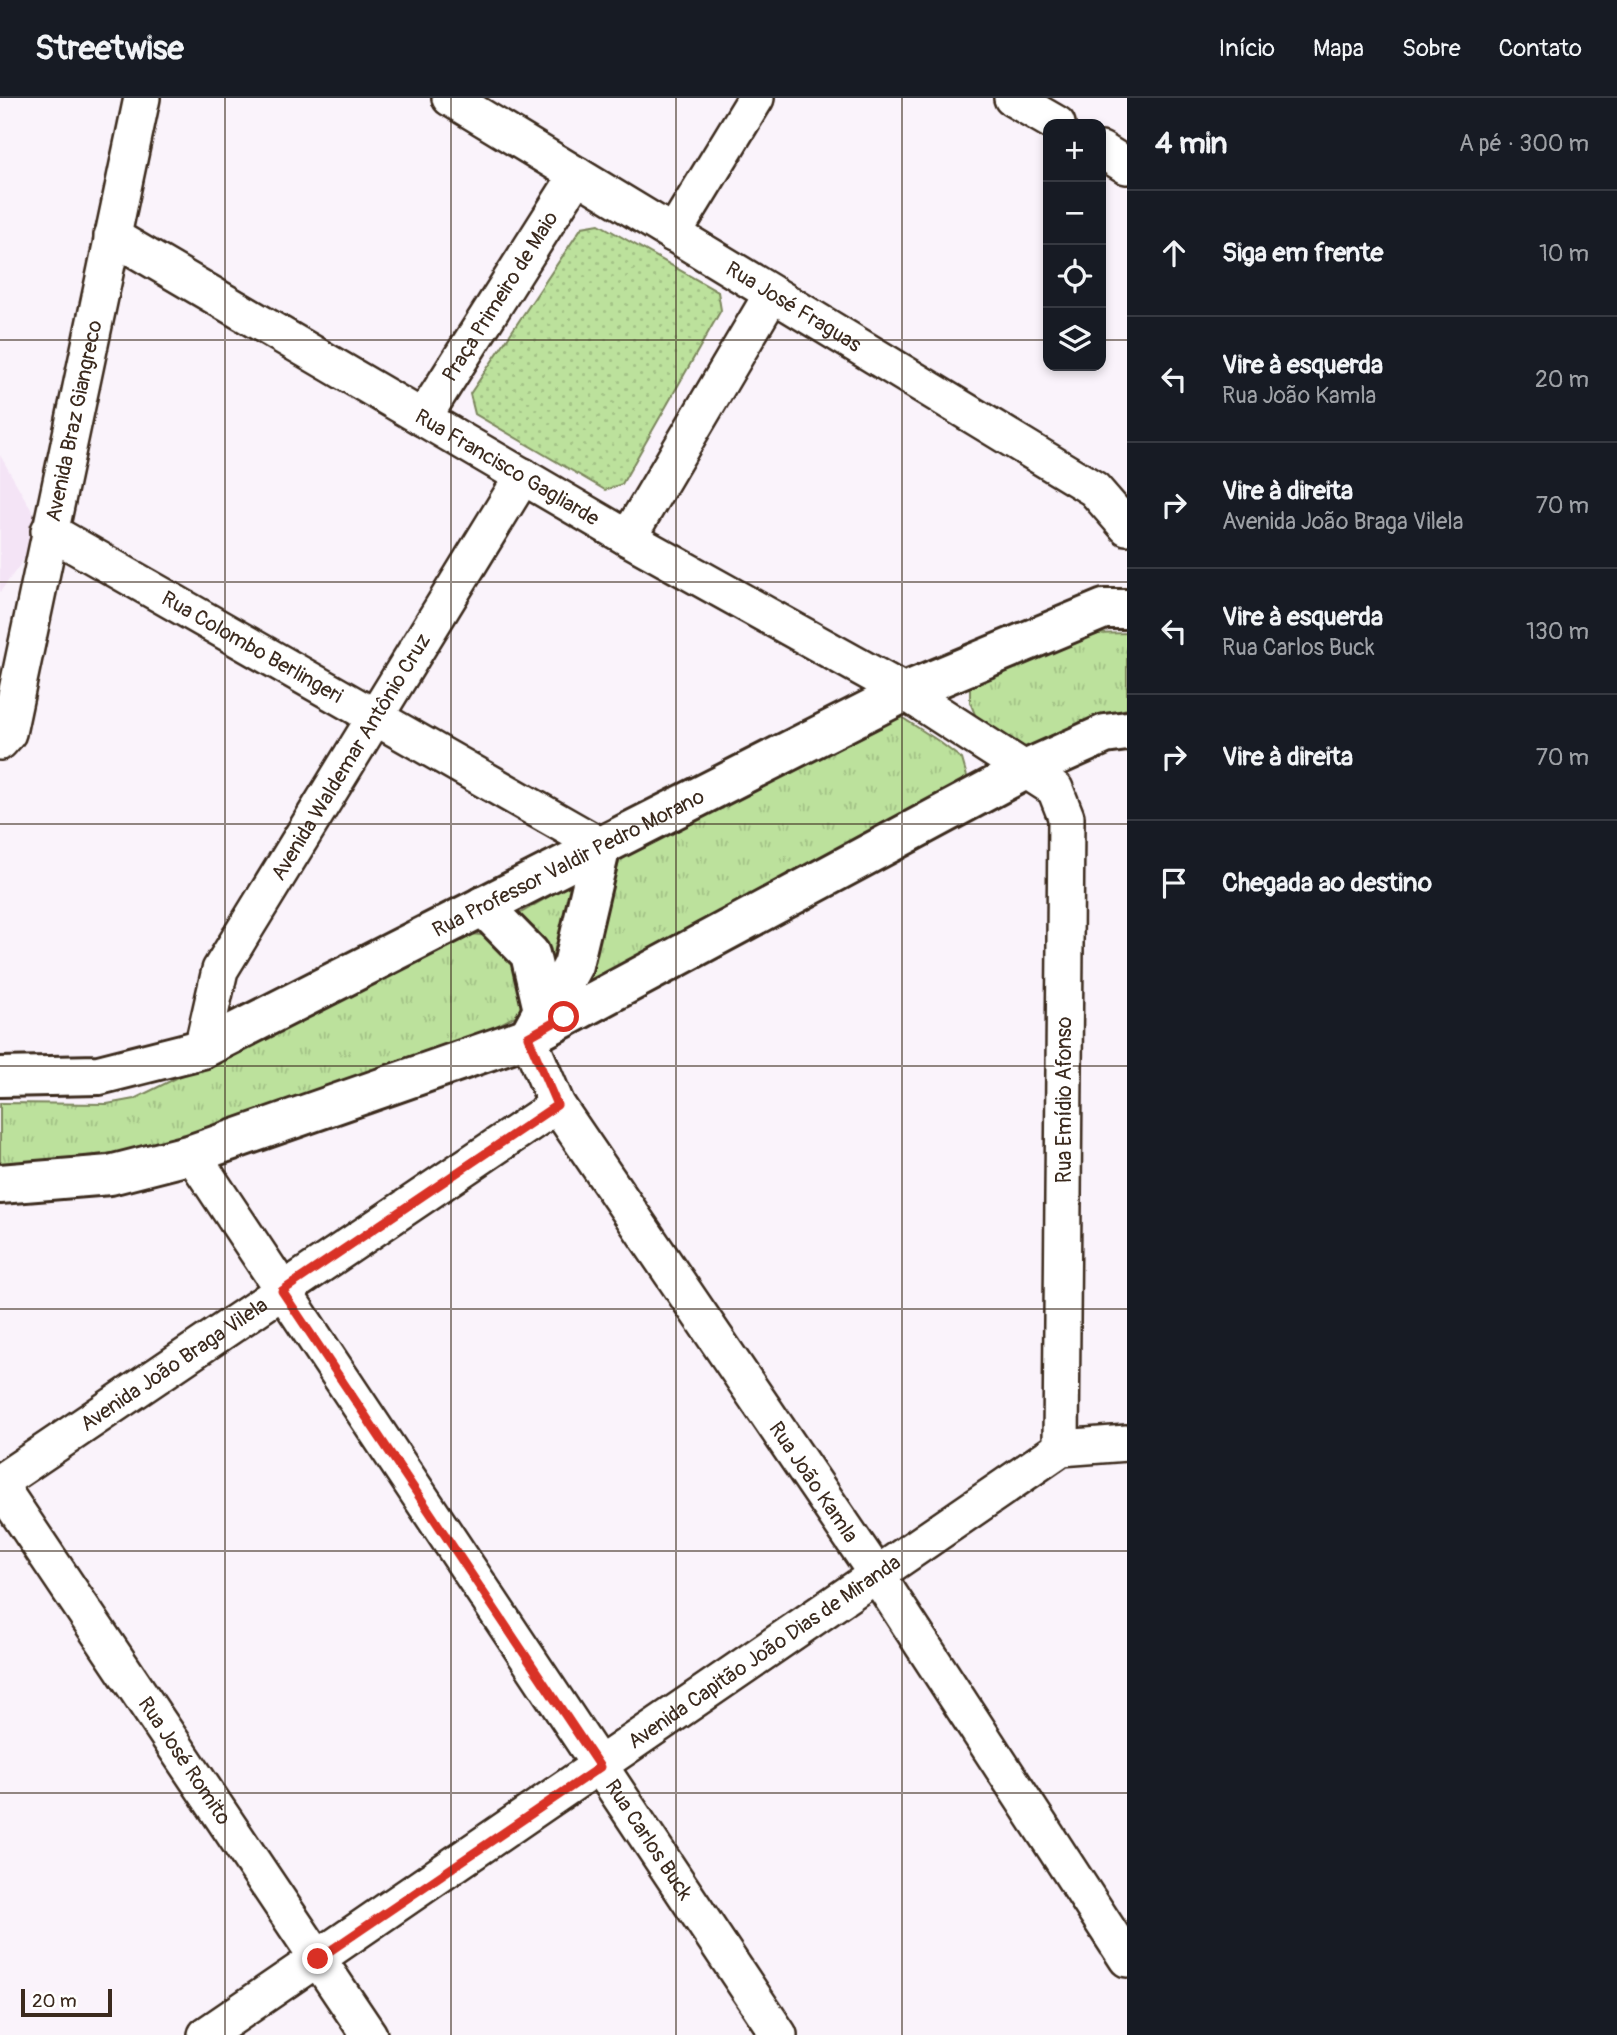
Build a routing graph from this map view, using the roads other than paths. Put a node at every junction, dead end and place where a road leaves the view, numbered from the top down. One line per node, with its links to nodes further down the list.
1 (142, 98): 10 (street, Avenida Braz Giangreco)
2 (450, 98): 8 (street, Rua José Fraguas)
3 (756, 98): 9 (street)
4 (1012, 98): 5 (street)
5 (1048, 119)
6 (1106, 153): 7 (street)
7 (1127, 166)
8 (577, 175): 9 (street, Rua José Fraguas); 12 (street, Praça Primeiro de Maio)
9 (673, 234): 11 (street, Rua José Fraguas)
10 (112, 236): 12 (street, Rua Francisco Gagliarde); 15 (street, Avenida Braz Giangreco)
11 (772, 293): 14 (street, Rua José Fraguas); 16 (street)
12 (423, 418): 13 (street, Rua Francisco Gagliarde)
13 (523, 476): 16 (street, Rua Francisco Gagliarde); 19 (street, Avenida Waldemar Antônio Cruz)
14 (1127, 527)
15 (49, 531): 19 (street, Rua Colombo Berlingeri); 21 (street, Avenida Braz Giangreco)
16 (628, 538): 18 (street, Rua Francisco Gagliarde)
17 (1127, 609): 18 (street, Rua Professor Valdir Pedro Morano)
18 (905, 692): 22 (street, Rua Emídio Afonso); 23 (street, Rua Professor Valdir Pedro Morano)
19 (375, 716): 23 (street, Rua Colombo Berlingeri); 26 (street, Avenida Waldemar Antônio Cruz)
20 (1127, 731): 22 (street)
21 (0, 742)
22 (1025, 770): 25 (street); 33 (street, Rua Emídio Afonso)
23 (601, 846): 24 (street, Rua Professor Valdir Pedro Morano); 25 (street)
24 (483, 906): 25 (street); 26 (street, Rua Professor Valdir Pedro Morano)
25 (536, 1023): 28 (street, Rua João Kamla); 29 (street)
26 (202, 1049): 27 (street, Rua Professor Valdir Pedro Morano)
27 (0, 1077)
28 (557, 1105): 31 (street, Avenida João Braga Vilela); 35 (street, Rua João Kamla)
29 (192, 1154): 30 (street); 31 (street, Rua Carlos Buck)
30 (0, 1184)
31 (282, 1291): 34 (street, Avenida João Braga Vilela); 36 (street, Rua Carlos Buck)
32 (1127, 1443): 33 (street)
33 (1061, 1448): 35 (street, Avenida Capitão João Dias de Miranda)
34 (0, 1484): 37 (street, Rua José Romito)
35 (877, 1575): 36 (street, Avenida Capitão João Dias de Miranda); 38 (street, Rua João Kamla)
36 (600, 1767): 37 (street, Avenida Capitão João Dias de Miranda); 41 (street, Rua Carlos Buck)
37 (318, 1959): 39 (street, Avenida Capitão João Dias de Miranda); 40 (street, Rua José Romito)
38 (1127, 1959)
39 (206, 2035)
40 (369, 2035)
41 (779, 2035)

